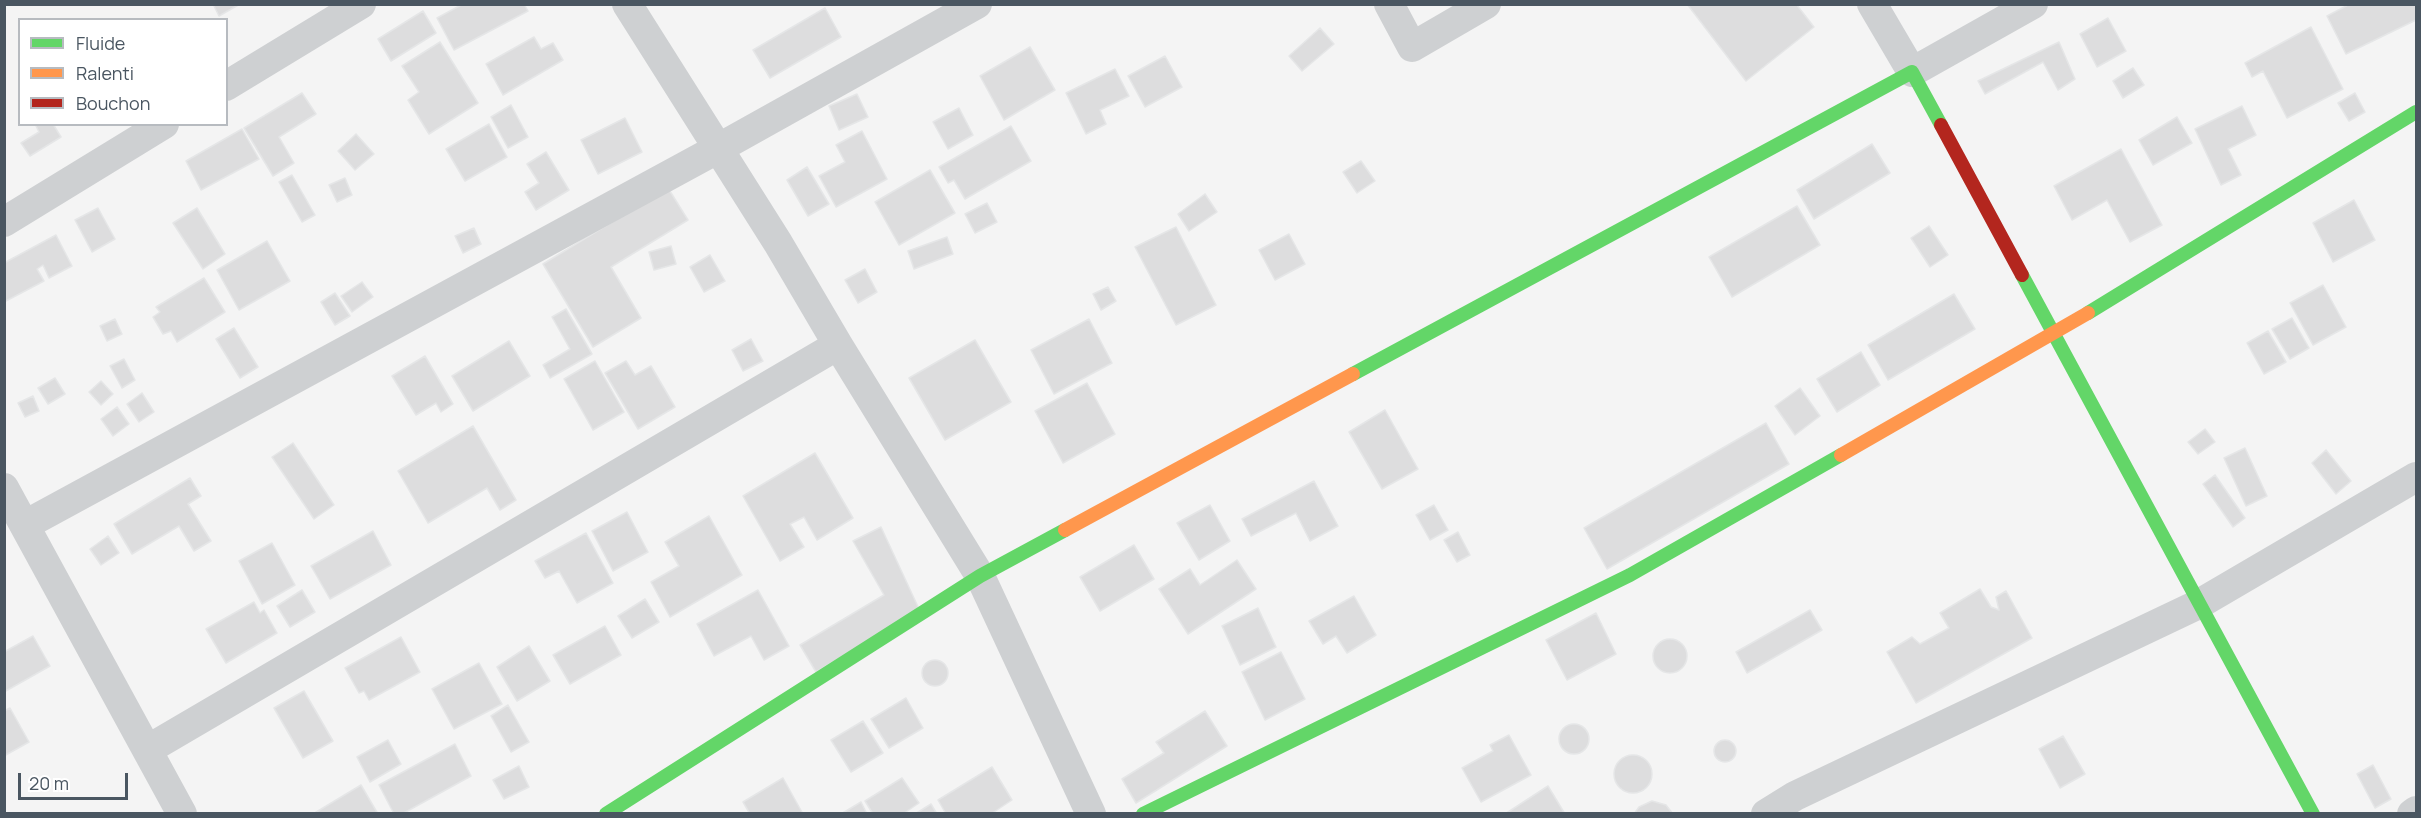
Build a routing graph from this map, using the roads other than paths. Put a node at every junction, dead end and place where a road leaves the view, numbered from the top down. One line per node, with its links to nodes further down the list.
1 (361, 4): 9 (street)
2 (627, 4): 12 (street)
3 (977, 4): 12 (street)
4 (1389, 4): 5 (street)
5 (1486, 4)
6 (1872, 4): 8 (street)
7 (2033, 4): 8 (street)
8 (1912, 72): 14 (street); 19 (street)
9 (228, 86)
10 (2416, 112): 14 (street)
11 (161, 126): 13 (street)
12 (719, 148): 15 (street); 18 (street)
13 (4, 222)
14 (2052, 335): 20 (street); 26 (street)
15 (838, 345): 19 (street); 21 (street)
16 (2416, 477): 20 (street)
17 (4, 488): 18 (street)
18 (25, 525): 21 (street)
19 (980, 576): 24 (street); 25 (street)
20 (2199, 604): 27 (street); 28 (street)
21 (147, 750): 23 (street)
22 (2416, 811): 29 (street)
23 (182, 813)
24 (606, 813)
25 (1091, 813)
26 (1143, 813)
27 (1766, 813)
28 (2313, 813)
29 (2412, 813)

